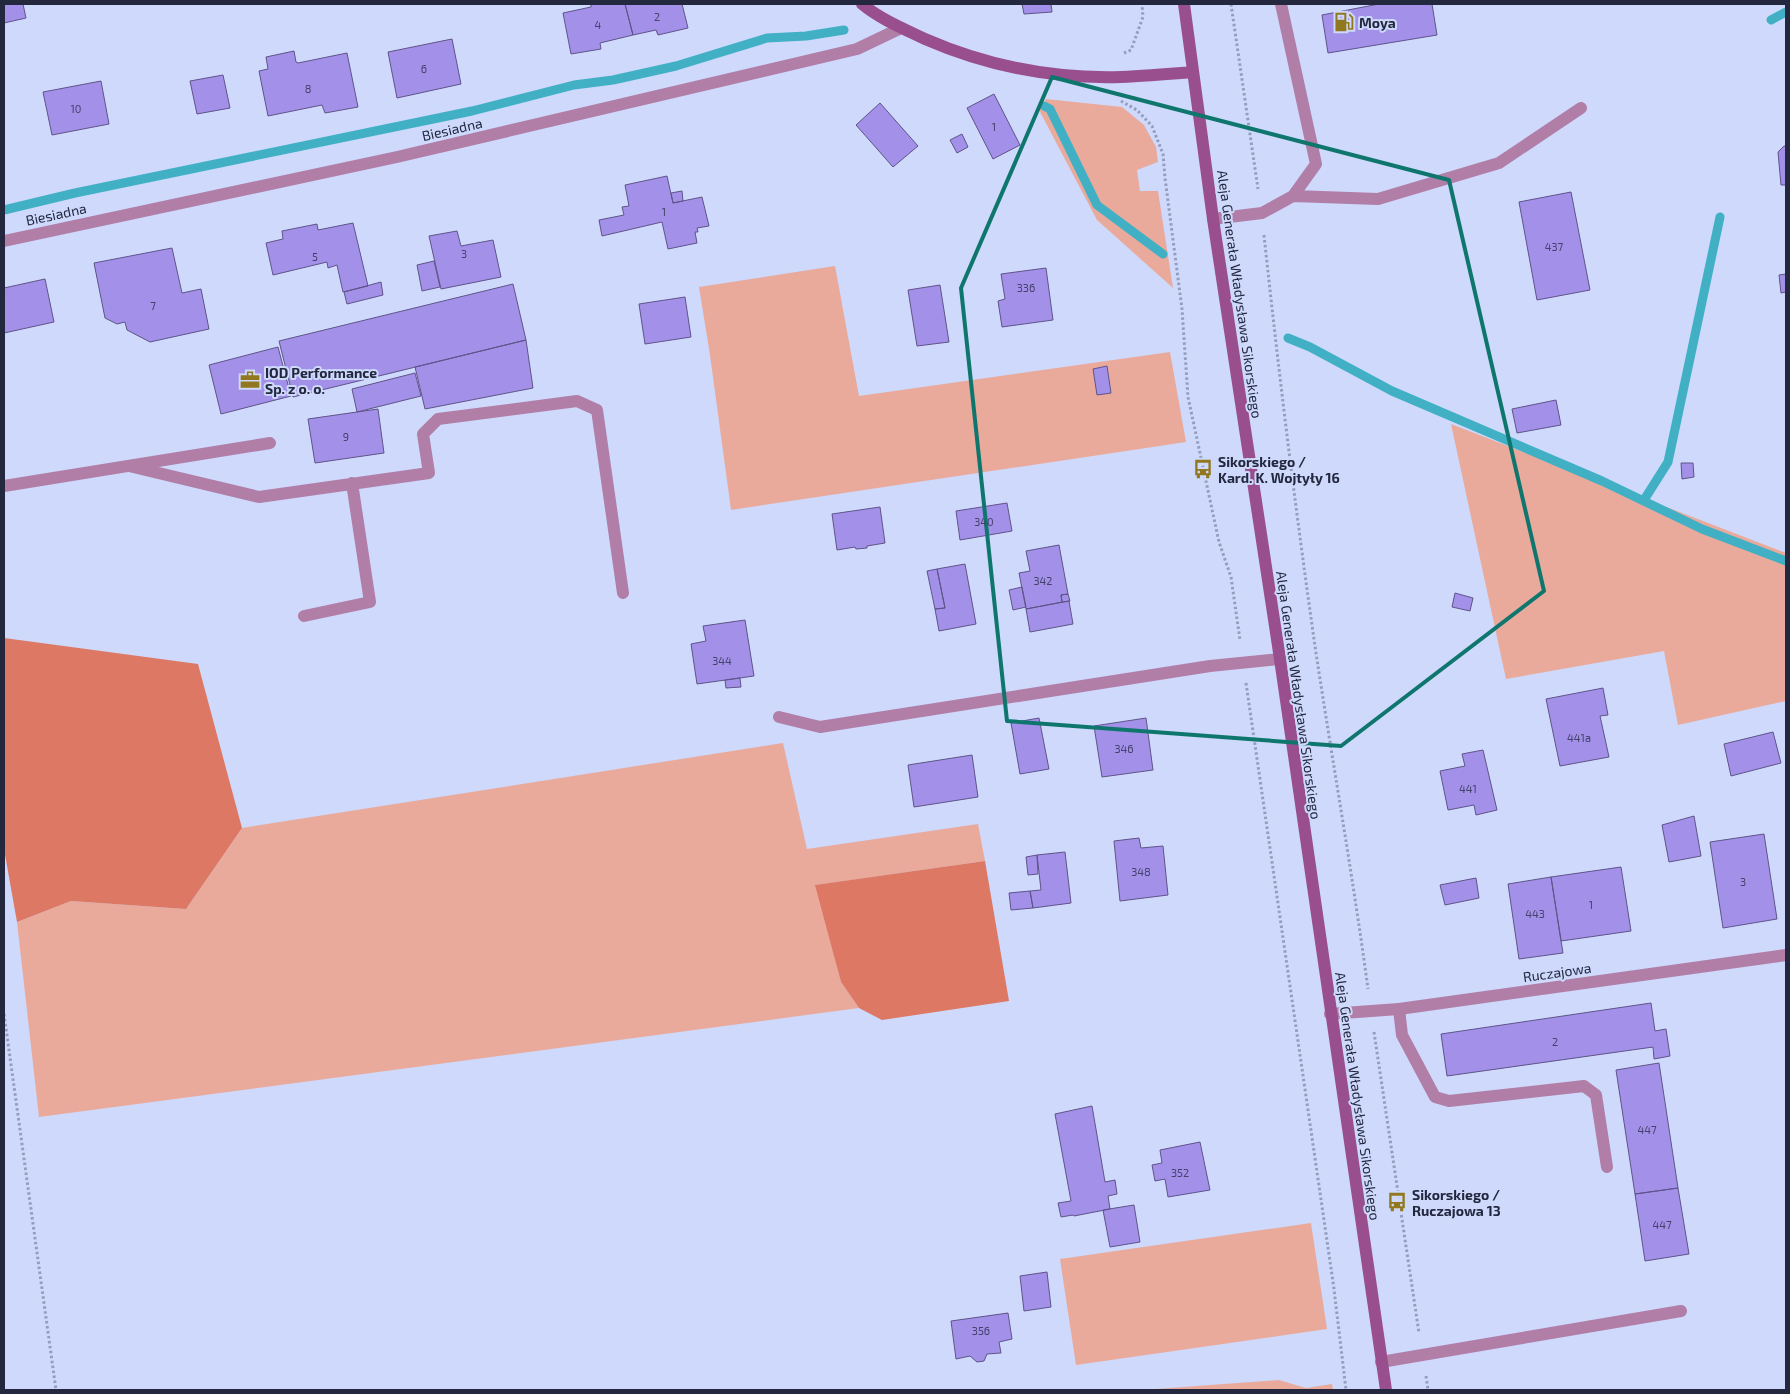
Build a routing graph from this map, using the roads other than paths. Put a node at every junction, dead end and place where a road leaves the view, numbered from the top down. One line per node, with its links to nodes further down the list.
1 (862, 4): 4 (main road)
2 (1184, 4): 5 (main road, Aleja Generała Władysława Sikorskiego)
3 (1281, 4): 7 (street)
4 (901, 28): 5 (main road); 9 (street, Biesiadna)
5 (1193, 72): 8 (main road, Aleja Generała Władysława Sikorskiego)
6 (1581, 108): 7 (street)
7 (1293, 196): 8 (street)
8 (1213, 219): 16 (main road, Aleja Generała Władysława Sikorskiego)
9 (4, 241)
10 (270, 443): 11 (street)
11 (129, 466): 12 (street); 13 (street)
12 (352, 483): 14 (street); 15 (street)
13 (4, 486)
14 (623, 593)
15 (304, 616)
16 (1280, 659): 17 (street); 20 (main road, Aleja Generała Władysława Sikorskiego)
17 (779, 717)
18 (1786, 955): 19 (street, Ruczajowa)
19 (1399, 1009): 20 (street, Ruczajowa); 21 (street)
20 (1330, 1014): 23 (main road, Aleja Generała Władysława Sikorskiego)
21 (1607, 1167)
22 (1680, 1311): 23 (street)
23 (1381, 1362): 24 (main road, Aleja Generała Władysława Sikorskiego)
24 (1386, 1390)

